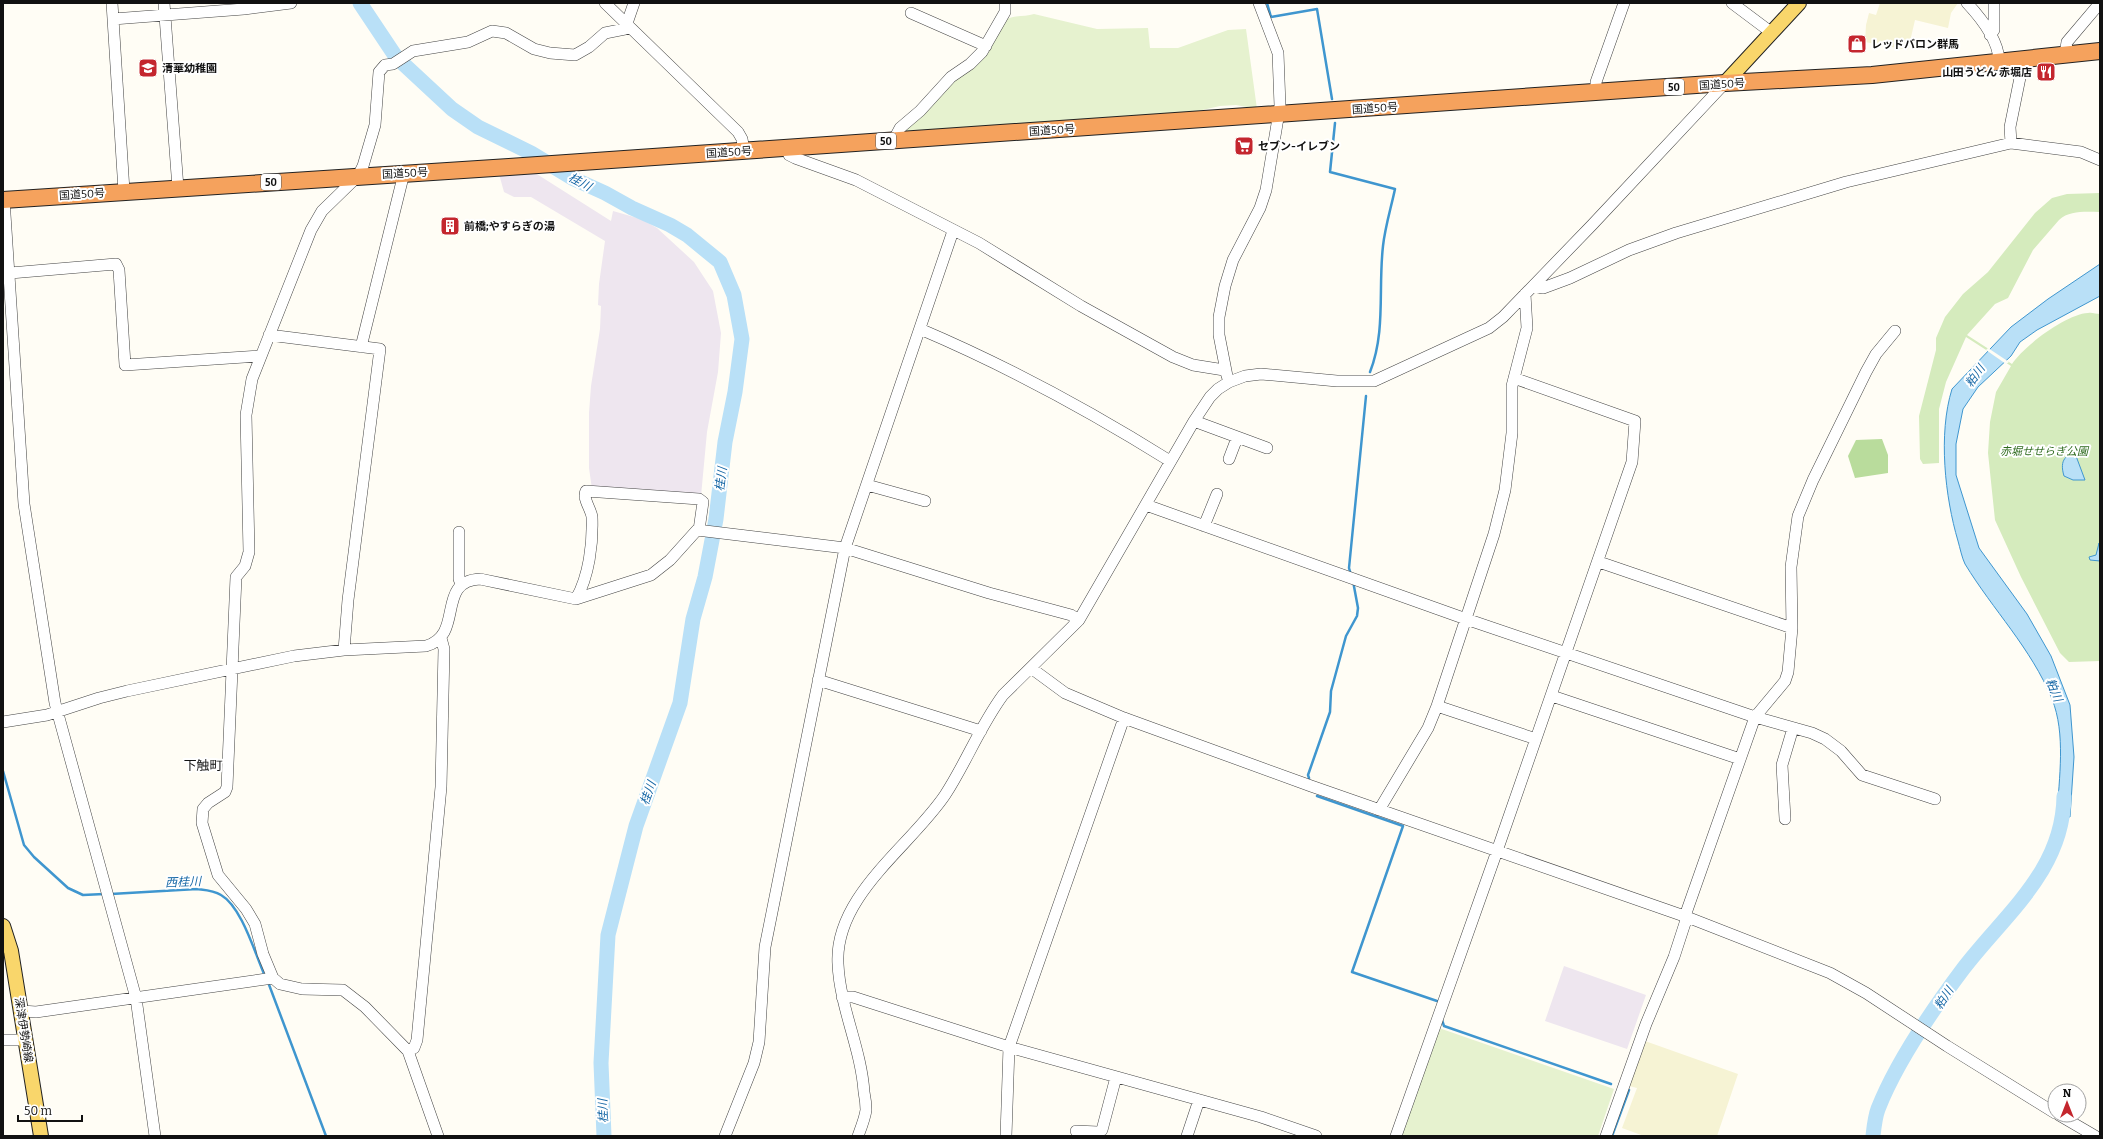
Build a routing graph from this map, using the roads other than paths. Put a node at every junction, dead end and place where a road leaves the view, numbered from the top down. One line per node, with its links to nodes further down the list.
1 (112, 3): 16 (street)
2 (164, 3): 15 (street)
3 (291, 3): 15 (street)
4 (605, 3): 17 (street)
5 (634, 3): 17 (street)
6 (1005, 3): 20 (street)
7 (1259, 3): 27 (street)
8 (1624, 3): 26 (street)
9 (1732, 3): 18 (street)
10 (1799, 3): 18 (main road)
11 (1967, 3): 19 (street)
12 (1994, 3): 19 (street)
13 (2100, 3): 22 (street)
14 (911, 13): 20 (street)
15 (164, 16): 16 (street); 35 (street)
16 (113, 19): 36 (street)
17 (627, 25): 31 (street); 34 (street)
18 (1772, 33): 25 (main road)
19 (1990, 35): 24 (street)
20 (986, 46): 28 (street)
21 (2100, 51): 22 (highway, 国道50号 / 50)
22 (2065, 54): 23 (highway, 国道50号 / 50)
23 (2024, 58): 24 (highway, 国道50号 / 50); 29 (street)
24 (1999, 60): 25 (highway, 国道50号 / 50)
25 (1725, 83): 26 (highway, 国道50号 / 50); 40 (street)
26 (1596, 92): 27 (highway, 国道50号 / 50)
27 (1278, 114): 28 (highway, 国道50号 / 50); 46 (street)
28 (893, 140): 30 (highway, 国道50号 / 50)
29 (2011, 143): 32 (street); 40 (street)
30 (787, 148): 31 (highway, 国道50号 / 50); 38 (street)
31 (744, 151): 33 (highway, 国道50号 / 50)
32 (2100, 160)
33 (404, 173): 34 (highway, 国道50号 / 50); 44 (street)
34 (358, 176): 35 (highway, 国道50号 / 50); 43 (street)
35 (178, 188): 36 (highway, 国道50号 / 50)
36 (124, 191): 37 (highway, 国道50号 / 50)
37 (4, 199): 39 (street)
38 (953, 231): 41 (street); 46 (street)
39 (10, 273): 45 (street); 76 (street)
40 (1529, 290): 47 (street); 48 (street)
41 (920, 329): 53 (street); 54 (street)
42 (1894, 331): 67 (street)
43 (269, 335): 44 (street); 45 (street)
44 (361, 347): 69 (street)
45 (260, 356): 72 (street)
46 (1224, 370): 48 (street)
47 (1514, 378): 62 (street); 65 (street)
48 (1230, 382): 49 (street)
49 (1194, 421): 50 (street); 53 (street)
50 (1237, 438): 51 (street); 52 (street)
51 (1267, 448)
52 (1228, 459)
53 (1170, 461): 57 (street)
54 (867, 485): 56 (street); 61 (street)
55 (1217, 494): 58 (street)
56 (925, 501)
57 (1146, 505): 58 (street); 66 (street)
58 (1204, 526): 65 (street)
59 (701, 530): 61 (street); 64 (street); 64 (street)
60 (459, 532): 63 (street)
61 (846, 548): 66 (street); 73 (street)
62 (1599, 562): 67 (street); 70 (street)
63 (461, 584): 64 (street); 68 (street)
64 (576, 599)
65 (1466, 619): 70 (street); 75 (street)
66 (1079, 620): 71 (street)
67 (1792, 628): 78 (street)
68 (441, 638): 69 (street); 97 (street)
69 (344, 650): 72 (street)
70 (1567, 653): 74 (street); 78 (street)
71 (1031, 668): 77 (street); 81 (street)
72 (232, 669): 76 (street); 90 (street)
73 (818, 680): 81 (street); 106 (street)
74 (1552, 696): 82 (street); 83 (street)
75 (1437, 706): 82 (street); 85 (street)
76 (57, 712): 79 (street); 92 (street)
77 (1124, 718): 85 (street); 96 (street)
78 (1754, 718): 80 (street); 83 (street)
79 (3, 722)
80 (1793, 728): 84 (street); 86 (street)
81 (981, 732): 91 (street)
82 (1536, 739): 87 (street)
83 (1740, 759): 88 (street)
84 (1935, 798)
85 (1379, 810): 87 (street)
86 (1785, 819)
87 (1497, 851): 88 (street); 111 (street)
88 (1686, 917): 100 (street); 112 (street)
89 (3, 926): 93 (main road, 深津伊勢崎線)
90 (268, 979): 92 (street); 97 (street)
91 (842, 997): 96 (street); 107 (street)
92 (136, 998): 93 (street); 104 (street)
93 (22, 1011): 95 (main road, 深津伊勢崎線)
94 (3, 1040): 95 (street)
95 (26, 1040): 103 (main road, 深津伊勢崎線)
96 (1009, 1047): 98 (street); 108 (street)
97 (408, 1051): 105 (street)
98 (1116, 1077): 99 (street); 102 (street)
99 (1199, 1100): 109 (street); 110 (street)
100 (2047, 1108)
101 (2073, 1123): 113 (street)
102 (1076, 1131)
103 (41, 1136)
104 (155, 1136)
105 (438, 1136)
106 (725, 1136)
107 (858, 1136)
108 (1006, 1136)
109 (1187, 1136)
110 (1316, 1136)
111 (1396, 1136)
112 (1606, 1136)
113 (2095, 1136)

